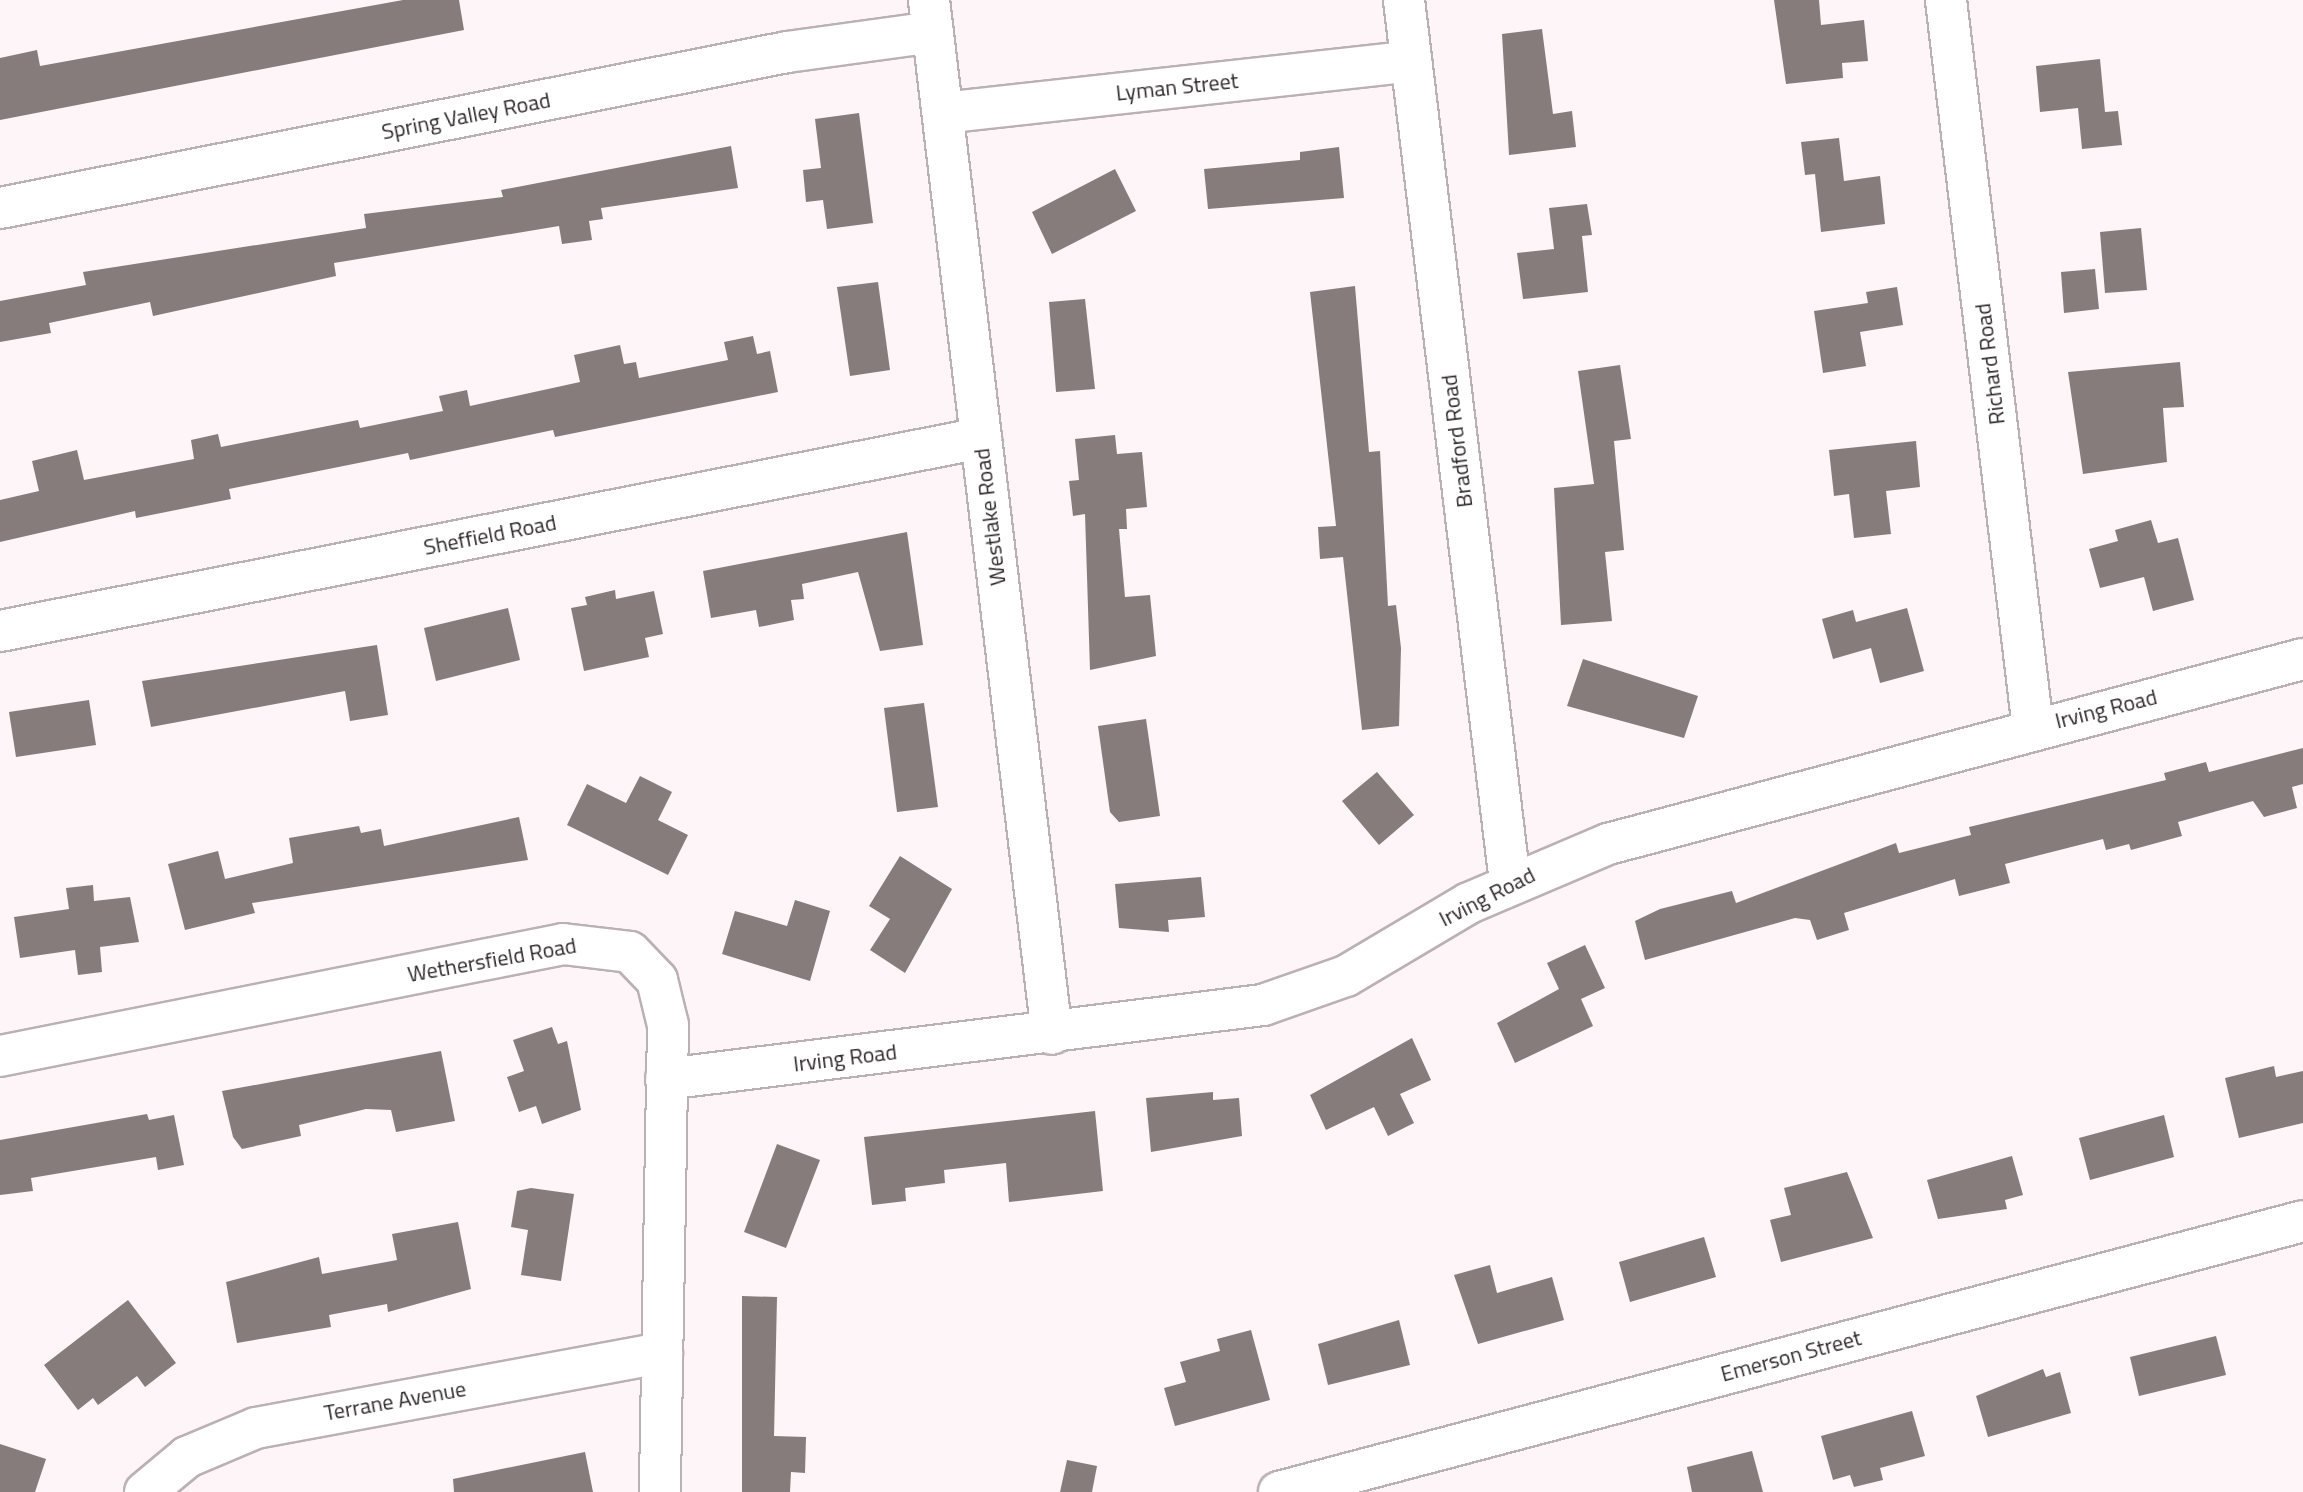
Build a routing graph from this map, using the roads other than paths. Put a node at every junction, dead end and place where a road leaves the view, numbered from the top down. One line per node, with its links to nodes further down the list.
1 (1404, 0): 4 (street, Bradford Road)
2 (1946, 0): 10 (street, Richard Road)
3 (931, 16): 5 (street, Westlake Road); 6 (street, Spring Valley Road)
4 (1411, 61): 5 (street, Lyman Street); 11 (street, Bradford Road)
5 (943, 113): 7 (street, Westlake Road)
6 (0, 208)
7 (981, 438): 8 (street, Sheffield Road); 12 (street, Westlake Road)
8 (0, 631)
9 (2303, 659): 10 (street, Irving Road)
10 (2033, 728): 11 (street, Irving Road)
11 (1510, 882): 12 (street, Irving Road)
12 (1052, 1034): 14 (street, Irving Road)
13 (0, 1056): 14 (street, Wethersfield Road)
14 (666, 1079): 16 (street, Wethersfield Road)
15 (2303, 1221): 19 (street, Emerson Street)
16 (662, 1353): 17 (street, Terrane Avenue); 18 (street, Wethersfield Road)
17 (145, 1492)
18 (660, 1492)
19 (1279, 1492)

